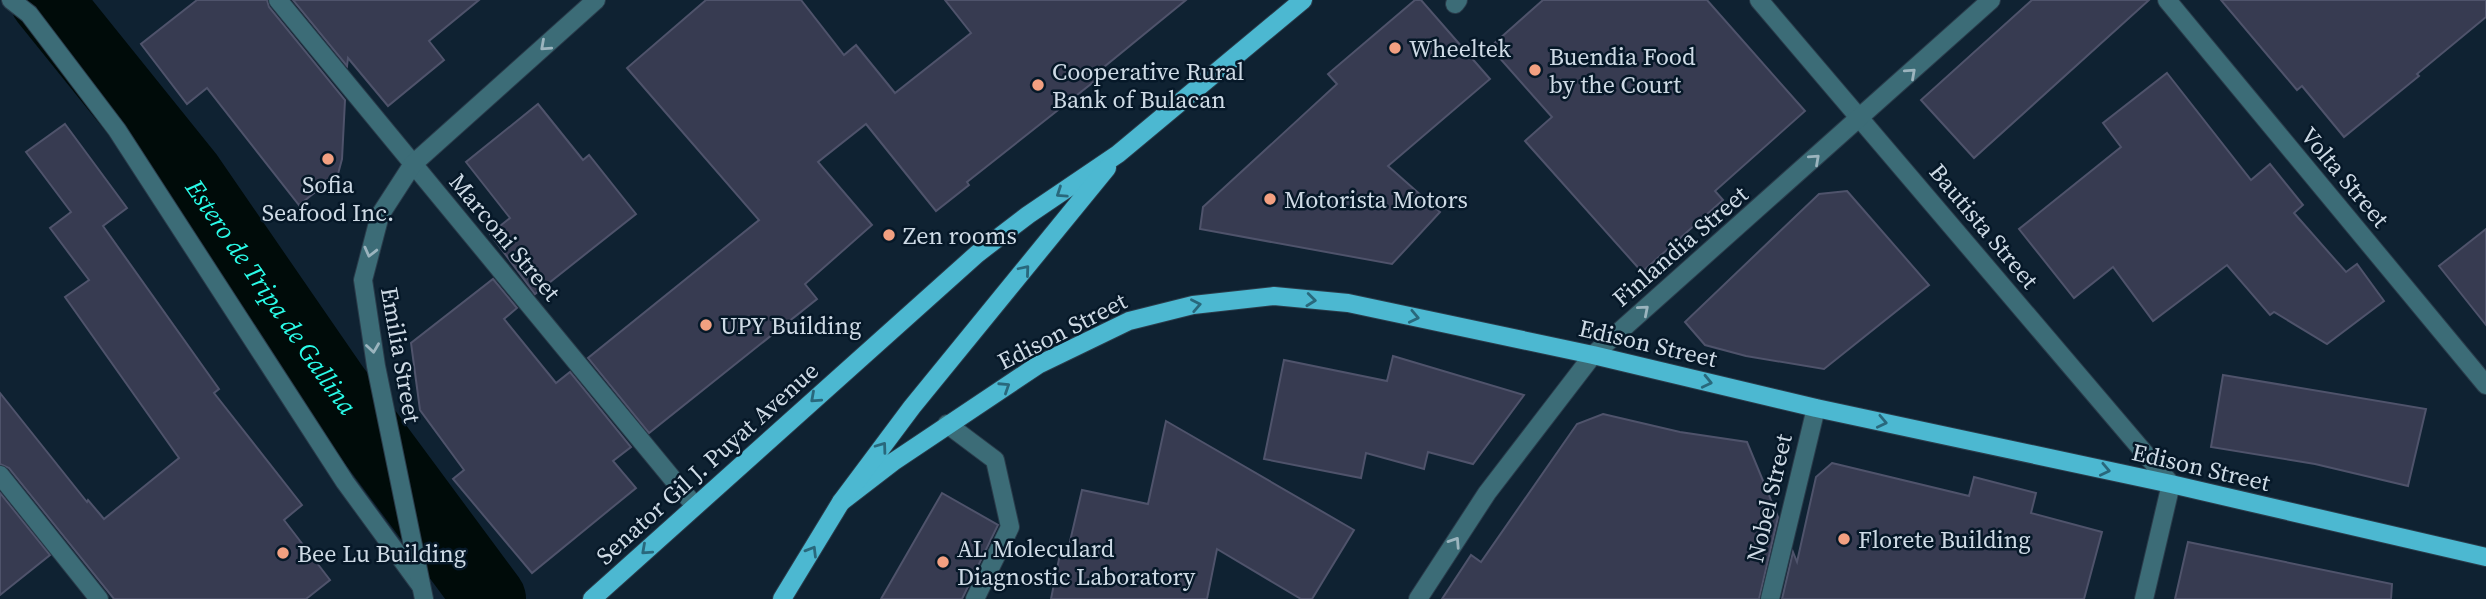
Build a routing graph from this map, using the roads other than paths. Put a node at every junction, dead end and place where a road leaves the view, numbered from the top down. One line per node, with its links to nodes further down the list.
1 (11, 0): 20 (street)
2 (278, 0): 10 (street, Marconi Street)
3 (596, 0): 10 (street, Emilia Street, one-way to 10)
4 (1303, 0): 9 (main road, Senator Gil J. Puyat Avenue)
5 (1759, 0): 8 (street, Bautista Street)
6 (1991, 0): 8 (street, Finlandia Street, one-way to 6)
7 (2167, 0): 12 (street, Volta Street)
8 (1861, 118): 11 (street, Finlandia Street, one-way to 8); 16 (street, Bautista Street)
9 (1118, 155): 17 (main road, Senator Gil J. Puyat Avenue, one-way to 9); 18 (main road, Senator Gil J. Puyat Avenue, one-way to 18)
10 (413, 164): 18 (street, Marconi Street); 20 (street, Emilia Street, one-way to 20)
11 (1593, 355): 13 (main road, Edison Street, one-way to 13); 14 (main road, Edison Street, one-way to 11); 25 (street, Finlandia Street, one-way to 11)
12 (2486, 385)
13 (1815, 408): 16 (main road, Edison Street, one-way to 16); 26 (street, Nobel Street)
14 (947, 424): 17 (main road, Edison Street); 24 (street)
15 (0, 475): 21 (street)
16 (2171, 484): 19 (main road, Edison Street); 27 (street)
17 (841, 502): 23 (main road, Senator Gil J. Puyat Avenue, one-way to 17)
18 (695, 506): 22 (main road, Senator Gil J. Puyat Avenue, one-way to 22)
19 (2486, 557)
20 (423, 592)
21 (99, 599)
22 (592, 599)
23 (782, 599)
24 (975, 599)
25 (1418, 599)
26 (1770, 599)
27 (2144, 599)

